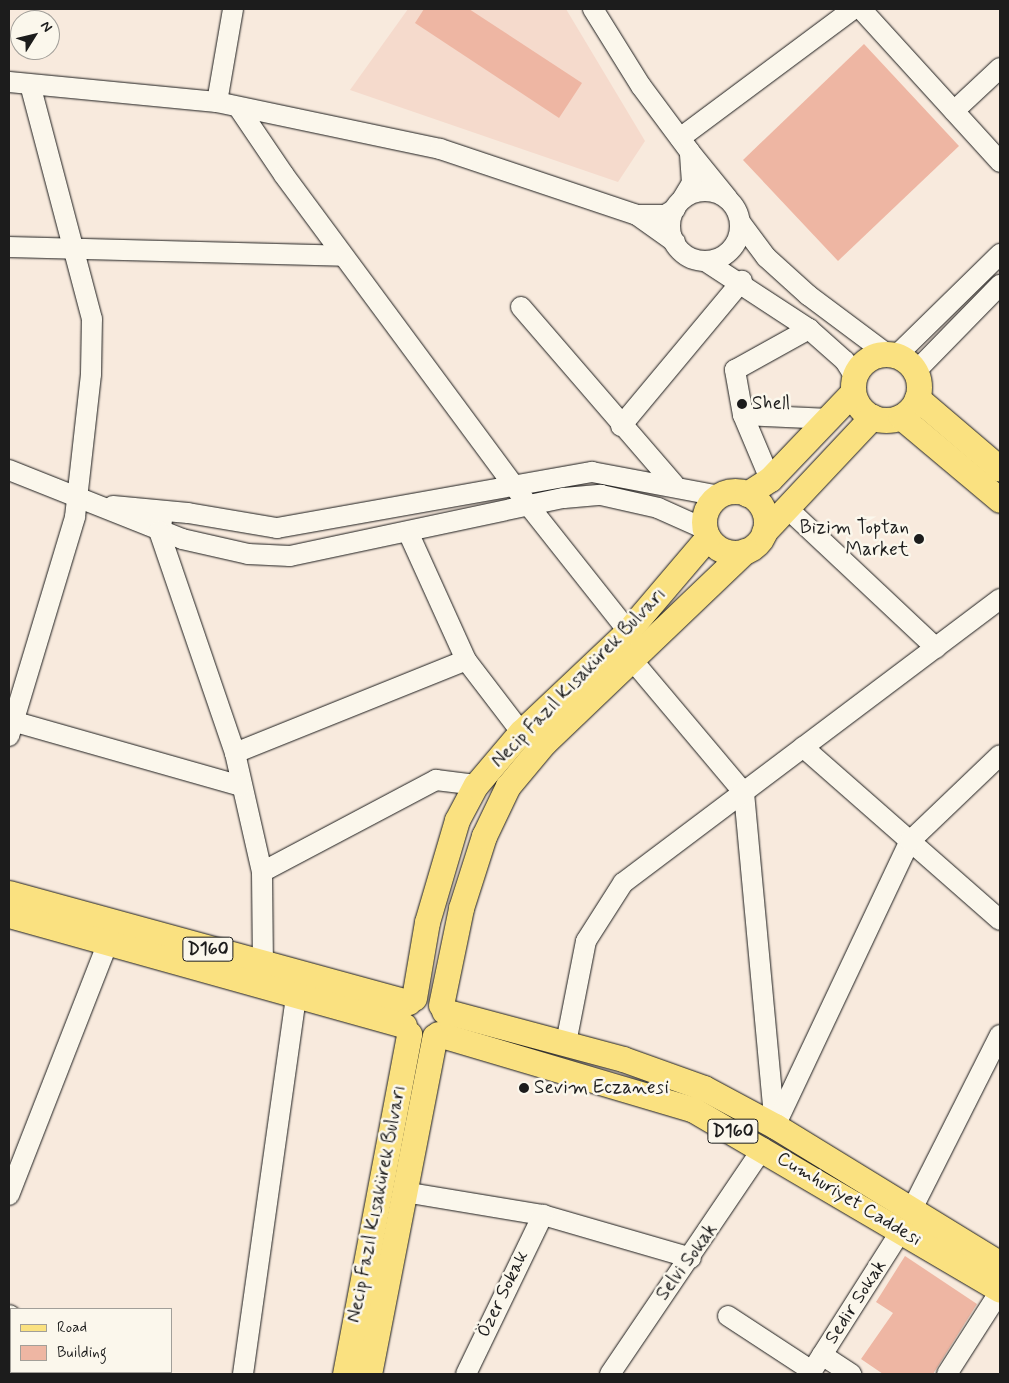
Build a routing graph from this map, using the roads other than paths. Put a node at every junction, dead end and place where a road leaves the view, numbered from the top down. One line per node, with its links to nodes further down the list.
1 (233, 9): 8 (street)
2 (853, 9): 11 (street)
3 (861, 9): 10 (street)
4 (602, 12): 11 (street)
5 (1000, 68): 10 (street)
6 (9, 82): 7 (street)
7 (30, 85): 8 (street); 18 (street)
8 (217, 102): 9 (street)
9 (238, 107): 15 (street); 21 (street)
10 (954, 111): 12 (street)
11 (685, 145): 13 (street); 14 (street)
12 (1000, 162)
13 (729, 200): 14 (street); 16 (street)
14 (679, 203): 15 (street); 17 (street)
15 (637, 215): 17 (street)
16 (740, 222): 22 (street); 27 (street)
17 (674, 242): 22 (street)
18 (75, 245): 19 (street); 21 (street); 41 (street)
19 (9, 247)
20 (1000, 254): 27 (street)
21 (343, 256): 38 (street)
22 (705, 261): 23 (street)
23 (742, 281): 26 (street); 34 (street)
24 (1000, 285): 27 (street)
25 (521, 307): 34 (street)
26 (809, 329): 28 (street); 30 (street)
27 (899, 361): 28 (main road); 29 (main road)
28 (854, 385): 31 (main road); 33 (main road)
29 (917, 398): 32 (main road); 35 (main road)
30 (743, 415): 33 (street); 37 (street)
31 (872, 417): 32 (main road); 46 (main road)
32 (901, 417): 43 (main road)
33 (830, 419): 37 (main road)
34 (620, 426): 39 (street)
35 (1000, 469)
36 (9, 470): 41 (street)
37 (770, 479): 40 (main road)
38 (514, 483): 39 (street); 45 (street); 47 (street)
39 (674, 484): 42 (street)
40 (747, 494): 42 (main road); 50 (main road)
41 (77, 495): 44 (street); 58 (street)
42 (719, 496): 51 (main road)
43 (1000, 500)
44 (106, 506): 47 (street); 48 (street)
45 (529, 506): 49 (street); 51 (street); 54 (street)
46 (788, 509): 50 (main road); 55 (street)
47 (164, 510): 48 (street)
48 (159, 531): 49 (street); 61 (street)
49 (408, 532): 56 (street)
50 (764, 532): 52 (main road)
51 (706, 533): 52 (main road); 54 (main road, Necip Fazıl Kısakürek Bulvarı)
52 (745, 551): 57 (main road, Necip Fazıl Kısakürek Bulvarı)
53 (1000, 599): 55 (street)
54 (628, 631): 59 (main road, Necip Fazıl Kısakürek Bulvarı)
55 (936, 648): 60 (street)
56 (466, 660): 59 (street); 61 (street)
57 (634, 661): 65 (street); 75 (main road, Necip Fazıl Kısakürek Bulvarı)
58 (10, 726): 64 (street)
59 (521, 732): 63 (main road, Necip Fazıl Kısakürek Bulvarı)
60 (803, 747): 65 (street); 66 (street)
61 (235, 753): 64 (street)
62 (1000, 755): 66 (street)
63 (476, 785): 67 (street); 74 (main road, Necip Fazıl Kısakürek Bulvarı)
64 (240, 786): 67 (street)
65 (744, 793): 77 (street); 78 (street)
66 (910, 841): 70 (street); 78 (street)
67 (262, 872): 72 (street)
68 (9, 893): 72 (main road, D160)
69 (9, 915): 71 (main road, D160)
70 (1000, 920)
71 (108, 942): 73 (main road, D160); 81 (street)
72 (263, 964): 74 (main road, D160)
73 (296, 996): 74 (main road, D160); 89 (street)
74 (409, 1015): 75 (main road); 75 (main road); 90 (main road, Necip Fazıl Kısakürek Bulvarı)
75 (440, 1021): 77 (main road, Cumhuriyet Caddesi / D160); 79 (main road, Cumhuriyet Caddesi / D160); 80 (main road, Necip Fazıl Kısakürek Bulvarı)
76 (1000, 1035): 83 (street, Sedir Sokak)
77 (566, 1044): 78 (main road, Cumhuriyet Caddesi / D160)
78 (775, 1126): 83 (main road, Cumhuriyet Caddesi / D160)
79 (763, 1148): 83 (main road, Cumhuriyet Caddesi / D160); 84 (street, Selvi Sokak)
80 (404, 1192): 82 (street); 91 (main road, Necip Fazıl Kısakürek Bulvarı)
81 (9, 1195)
82 (542, 1215): 84 (street); 92 (street, Özer Sokak)
83 (907, 1219): 85 (main road, Cumhuriyet Caddesi / D160); 86 (main road, Cumhuriyet Caddesi / D160); 88 (street, Sedir Sokak)
84 (691, 1258): 93 (street, Selvi Sokak)
85 (1000, 1264)
86 (1000, 1291): 95 (street)
87 (728, 1316): 88 (street)
88 (815, 1367): 94 (street)
89 (243, 1374)
90 (345, 1374)
91 (369, 1374)
92 (466, 1374)
93 (610, 1374)
94 (851, 1374)
95 (947, 1374)

